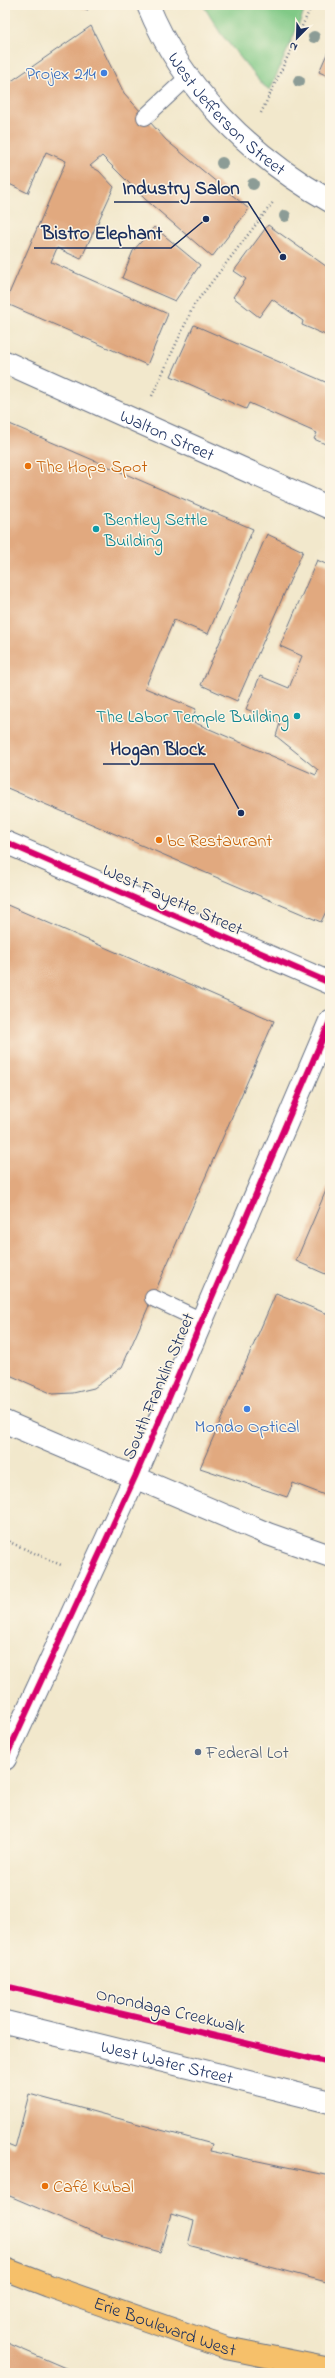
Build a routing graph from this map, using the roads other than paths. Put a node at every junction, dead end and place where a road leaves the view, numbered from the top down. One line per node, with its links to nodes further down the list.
1 (148, 5): 2 (street, West Jefferson Street)
2 (188, 77): 3 (lane); 4 (street, West Jefferson Street)
3 (145, 116)
4 (330, 202)
5 (5, 362): 6 (street, Walton Street)
6 (330, 508)
7 (5, 842): 8 (street, West Fayette Street)
8 (330, 983)
9 (330, 1021): 11 (street, South Franklin Street)
10 (153, 1298): 11 (lane)
11 (202, 1321): 13 (street, South Franklin Street)
12 (5, 1422): 13 (street)
13 (135, 1477): 14 (street); 15 (street, South Franklin Street)
14 (330, 1556)
15 (5, 1760)
16 (5, 2022): 17 (street, West Water Street)
17 (330, 2102)
18 (5, 2269): 19 (main road, Erie Boulevard West)
19 (330, 2369)

